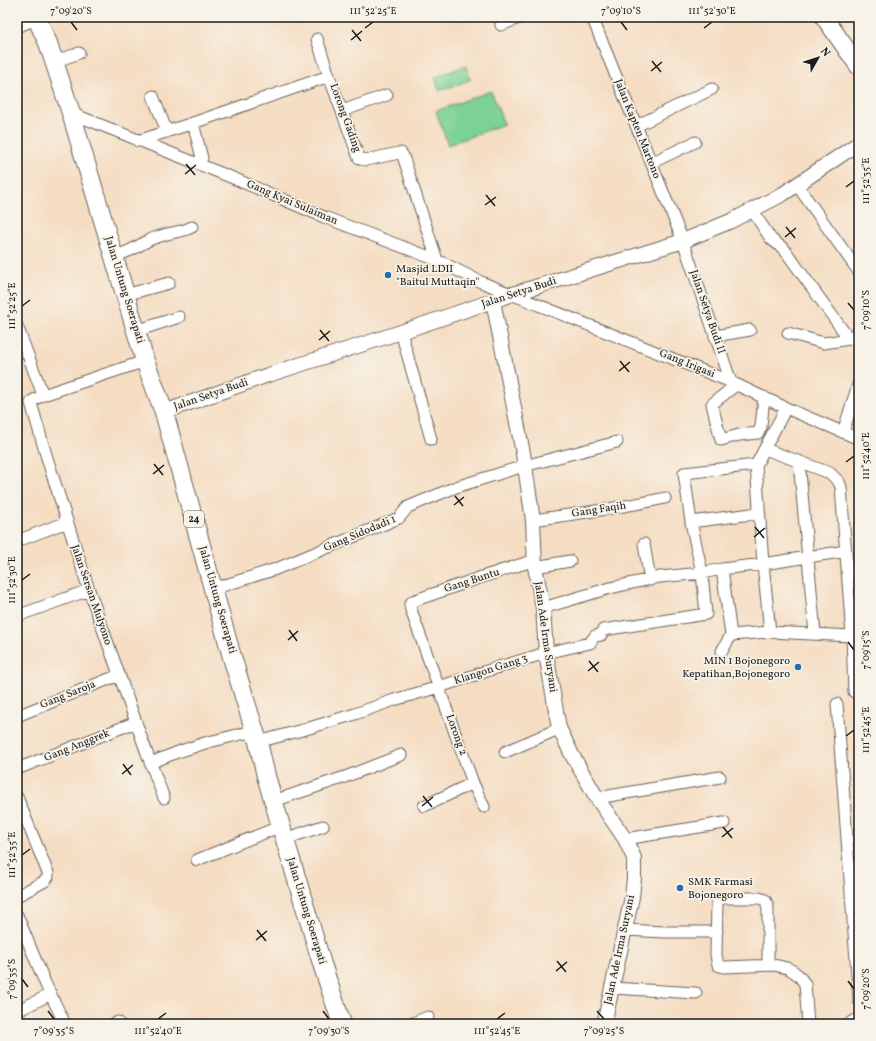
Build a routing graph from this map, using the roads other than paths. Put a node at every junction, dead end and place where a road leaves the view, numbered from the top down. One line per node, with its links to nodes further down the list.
1 (32, 17): 6 (highway)
2 (36, 17): 10 (highway, Jalan Untung Soerapati / 24)
3 (522, 17): 7 (street)
4 (592, 17): 19 (street, Jalan Kapten Martono)
5 (825, 18): 11 (main road)
6 (17, 23)
7 (501, 25)
8 (317, 39): 12 (street)
9 (79, 52): 10 (street)
10 (54, 62): 17 (highway, Jalan Untung Soerapati / 24)
11 (859, 67)
12 (329, 76): 16 (street, Lorong Gading); 18 (street, Lorong Gading)
13 (712, 89): 19 (street)
14 (386, 95): 16 (street)
15 (152, 96): 20 (street)
16 (342, 111): 31 (street, Lorong Gading)
17 (71, 113): 21 (street, Gang Kyai Sulaiman); 30 (highway, Jalan Untung Soerapati / 24)
18 (193, 123): 20 (street, Lorong Gading); 25 (street)
19 (636, 126): 24 (street, Jalan Kapten Martono)
20 (167, 132): 21 (street, Lorong Gading)
21 (138, 141): 25 (street, Gang Kyai Sulaiman)
22 (695, 142): 24 (street)
23 (859, 143): 26 (street, Jalan Setya Budi)
24 (651, 163): 29 (street, Jalan Kapten Martono)
25 (198, 164): 31 (street, Gang Kyai Sulaiman)
26 (797, 185): 27 (street, Jalan Setya Budi); 32 (street)
27 (752, 210): 29 (street, Jalan Setya Budi); 45 (street)
28 (192, 227): 30 (street)
29 (683, 241): 34 (street, Jalan Setya Budi); 44 (street, Jalan Setya Budi II)
30 (114, 257): 35 (highway, Jalan Untung Soerapati / 24)
31 (437, 260): 34 (street, Gang Kyai Sulaiman)
32 (859, 272)
33 (169, 283): 35 (street)
34 (513, 294): 36 (street, Jalan Setya Budi); 48 (street, Gang Irigasi)
35 (125, 296): 40 (highway, Jalan Untung Soerapati / 24)
36 (493, 301): 42 (street, Jalan Setya Budi); 60 (street, Jalan Ade Irma Suryani)
37 (178, 317): 40 (street)
38 (17, 326): 49 (street)
39 (750, 330): 44 (street)
40 (136, 331): 46 (highway, Jalan Untung Soerapati / 24)
41 (859, 331): 45 (street)
42 (400, 332): 52 (street, Jalan Setya Budi); 54 (street)
43 (788, 333): 45 (street)
44 (715, 336): 48 (street, Jalan Setya Budi II)
45 (849, 339)
46 (145, 361): 49 (street); 52 (highway, Jalan Untung Soerapati / 24)
47 (859, 382): 53 (street)
48 (734, 383): 50 (street, Gang Irigasi); 50 (street)
49 (43, 395): 64 (street, Jalan Sersan Mulyono)
50 (764, 398): 51 (street, Gang Irigasi)
51 (786, 408): 53 (street, Gang Irigasi); 57 (street)
52 (164, 412): 76 (highway, Jalan Untung Soerapati / 24)
53 (843, 432): 55 (street, Gang Irigasi)
54 (431, 438)
55 (859, 439)
56 (617, 442): 60 (street, Gang Sidodadi 1)
57 (765, 449): 58 (street); 59 (street)
58 (798, 461): 68 (street); 69 (street)
59 (756, 465): 62 (street); 65 (street)
60 (524, 466): 63 (street, Jalan Ade Irma Suryani); 76 (street, Gang Sidodadi 1)
61 (665, 498): 63 (street, Gang Faqih)
62 (759, 513): 65 (street); 72 (street)
63 (533, 520): 71 (street, Jalan Ade Irma Suryani)
64 (67, 522): 66 (street); 77 (street, Jalan Sersan Mulyono)
65 (691, 522): 74 (street)
66 (17, 541)
67 (644, 544): 75 (street)
68 (846, 551): 69 (street); 84 (street)
69 (807, 557): 72 (street); 82 (street)
70 (570, 561): 71 (street, Gang Buntu)
71 (535, 564): 78 (street, Gang Buntu); 79 (street, Jalan Ade Irma Suryani)
72 (763, 564): 73 (street); 81 (street)
73 (722, 569): 74 (street); 83 (street)
74 (702, 573): 75 (street); 86 (street, Klangon Gang 3)
75 (650, 580): 79 (street)
76 (213, 589): 94 (highway, Jalan Untung Soerapati / 24)
77 (89, 590): 80 (street); 87 (street, Jalan Sersan Mulyono)
78 (410, 604): 88 (street, Lorong 2)
79 (543, 608): 86 (street, Jalan Ade Irma Suryani)
80 (17, 616)
81 (770, 632): 82 (street); 83 (street)
82 (814, 634): 84 (street)
83 (731, 635): 85 (street)
84 (852, 636): 89 (street)
85 (722, 650)
86 (546, 653): 88 (street, Klangon Gang 3); 93 (street, Jalan Ade Irma Suryani)
87 (119, 675): 91 (street, Gang Saroja); 92 (street, Jalan Sersan Mulyono)
88 (439, 687): 94 (street, Klangon Gang 3); 100 (street, Lorong 2)
89 (854, 692)
90 (836, 704): 120 (street)
91 (17, 716)
92 (136, 722): 97 (street, Jalan Sersan Mulyono); 98 (street, Gang Anggrek)
93 (559, 728): 95 (street); 103 (street, Jalan Ade Irma Suryani)
94 (256, 738): 97 (street, Klangon Gang 3); 104 (highway, Jalan Untung Soerapati / 24)
95 (505, 752)
96 (401, 755): 104 (street)
97 (150, 763): 102 (street, Jalan Sersan Mulyono)
98 (17, 769)
99 (720, 777): 103 (street)
100 (473, 782): 105 (street); 106 (street, Lorong 2)
101 (17, 797): 112 (street)
102 (164, 798)
103 (597, 798): 110 (street, Jalan Ade Irma Suryani)
104 (274, 801): 109 (highway, Jalan Untung Soerapati / 24)
105 (424, 806)
106 (484, 807)
107 (724, 823): 110 (street)
108 (323, 826): 109 (street)
109 (283, 832): 111 (street); 125 (highway, Jalan Untung Soerapati / 24)
110 (625, 839): 114 (street, Jalan Ade Irma Suryani)
111 (197, 860)
112 (17, 896)
113 (17, 915): 119 (street)
114 (625, 930): 115 (street); 117 (street, Jalan Ade Irma Suryani)
115 (717, 932): 116 (street); 116 (street)
116 (768, 965): 128 (street)
117 (612, 988): 118 (street); 127 (street, Jalan Ade Irma Suryani)
118 (696, 993)
119 (51, 994): 121 (street); 124 (street)
120 (859, 1001)
121 (17, 1011)
122 (428, 1017): 126 (street)
123 (859, 1021): 129 (main road)
124 (66, 1024)
125 (342, 1024)
126 (410, 1024)
127 (604, 1024)
128 (808, 1024)
129 (852, 1024)

